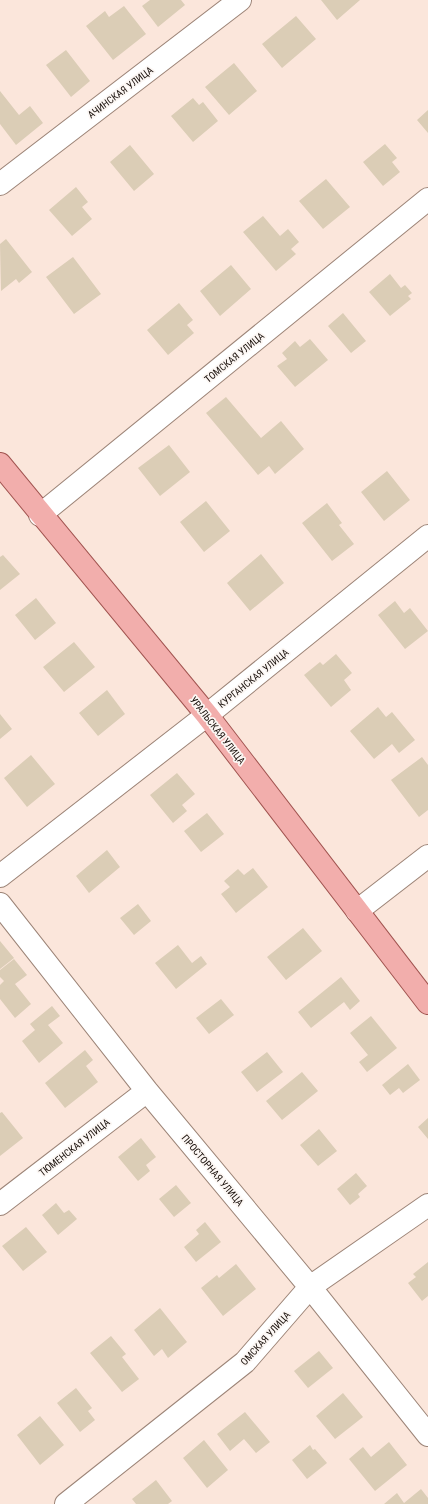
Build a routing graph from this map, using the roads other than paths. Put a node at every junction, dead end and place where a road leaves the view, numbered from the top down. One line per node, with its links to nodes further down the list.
1 (240, 0): 2 (street, АЧИНСКАЯ УЛИЦА)
2 (0, 184)
3 (428, 199): 5 (street, ТОМСКАЯ УЛИЦА)
4 (0, 464): 5 (main road, УРАЛЬСКАЯ УЛИЦА)
5 (40, 515): 7 (main road, УРАЛЬСКАЯ УЛИЦА)
6 (428, 536): 7 (street, КУРГАНСКАЯ УЛИЦА)
7 (207, 715): 9 (street, КУРГАНСКАЯ УЛИЦА); 11 (main road, УРАЛЬСКАЯ УЛИЦА)
8 (428, 856): 11 (street)
9 (0, 876)
10 (0, 904): 13 (street, ПРОСТОРНАЯ УЛИЦА)
11 (357, 911): 12 (main road, УРАЛЬСКАЯ УЛИЦА)
12 (428, 1003)
13 (147, 1090): 14 (street, ТЮМЕНСКАЯ УЛИЦА); 16 (street, ПРОСТОРНАЯ УЛИЦА)
14 (0, 1204)
15 (428, 1205): 16 (street, ОМСКАЯ УЛИЦА)
16 (310, 1287): 17 (street, ПРОСТОРНАЯ УЛИЦА); 18 (street, ОМСКАЯ УЛИЦА)
17 (428, 1435)
18 (66, 1504)

